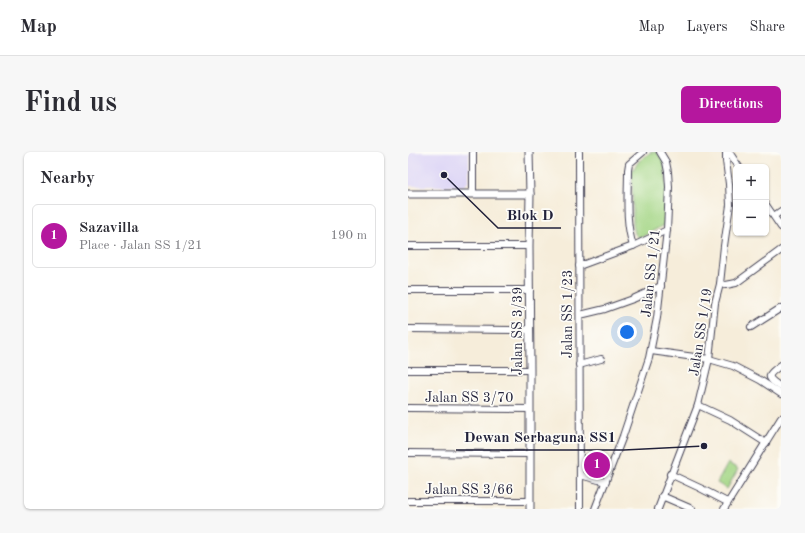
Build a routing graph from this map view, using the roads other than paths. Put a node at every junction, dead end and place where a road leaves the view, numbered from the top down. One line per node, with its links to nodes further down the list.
1 (473, 152): 10 (street)
2 (529, 152): 11 (street, Jalan SS 3/39)
3 (579, 152): 21 (street, Jalan SS 1/23)
4 (644, 152): 19 (street)
5 (660, 152): 16 (street, Jalan SS 1/21)
6 (726, 152): 22 (street, Jalan SS 1/19)
7 (729, 152): 8 (street)
8 (737, 164)
9 (408, 194): 10 (street)
10 (473, 194): 11 (street)
11 (530, 194): 18 (street, Jalan SS 3/39)
12 (769, 209): 14 (street)
13 (781, 211): 14 (street)
14 (774, 216): 15 (street)
15 (781, 227)
16 (667, 230): 19 (street); 23 (street, Jalan SS 1/21)
17 (408, 246): 18 (street)
18 (529, 246): 25 (street, Jalan SS 3/39)
19 (633, 246): 21 (street)
20 (781, 250): 22 (street)
21 (579, 266): 27 (street, Jalan SS 1/23)
22 (720, 284): 33 (street, Jalan SS 1/19)
23 (661, 286): 27 (street); 31 (street, Jalan SS 1/21)
24 (408, 290): 25 (street)
25 (530, 290): 30 (street, Jalan SS 3/39)
26 (781, 308): 28 (street)
27 (580, 314): 34 (street, Jalan SS 1/23)
28 (751, 327)
29 (408, 329): 30 (street)
30 (530, 330): 37 (street, Jalan SS 3/39)
31 (651, 351): 33 (street); 49 (street, Jalan SS 1/21)
32 (602, 359): 34 (street)
33 (709, 359): 39 (street); 40 (street, Jalan SS 1/19)
34 (579, 365): 48 (street, Jalan SS 1/23)
35 (781, 365): 38 (street)
36 (408, 370): 37 (street)
37 (530, 370): 42 (street, Jalan SS 3/39)
38 (781, 387)
39 (781, 394)
40 (698, 405): 44 (street); 47 (street, Jalan SS 1/19)
41 (408, 408): 42 (street, Jalan SS 3/70)
42 (530, 409): 46 (street, Jalan SS 3/39)
43 (781, 418): 44 (street)
44 (766, 443): 53 (street)
45 (408, 453): 46 (street)
46 (530, 454): 52 (street, Jalan SS 3/39)
47 (670, 474): 50 (street, Jalan SS 1/19); 53 (street)
48 (580, 475): 49 (street); 55 (street, Jalan SS 1/23)
49 (606, 482): 56 (street, Jalan SS 1/21)
50 (662, 496): 57 (street, Jalan SS 1/19); 58 (street)
51 (408, 501): 52 (street, Jalan SS 3/66)
52 (530, 501): 54 (street, Jalan SS 3/39)
53 (727, 502): 59 (street)
54 (530, 509)
55 (580, 509)
56 (595, 509)
57 (658, 509)
58 (692, 509)
59 (724, 509)

